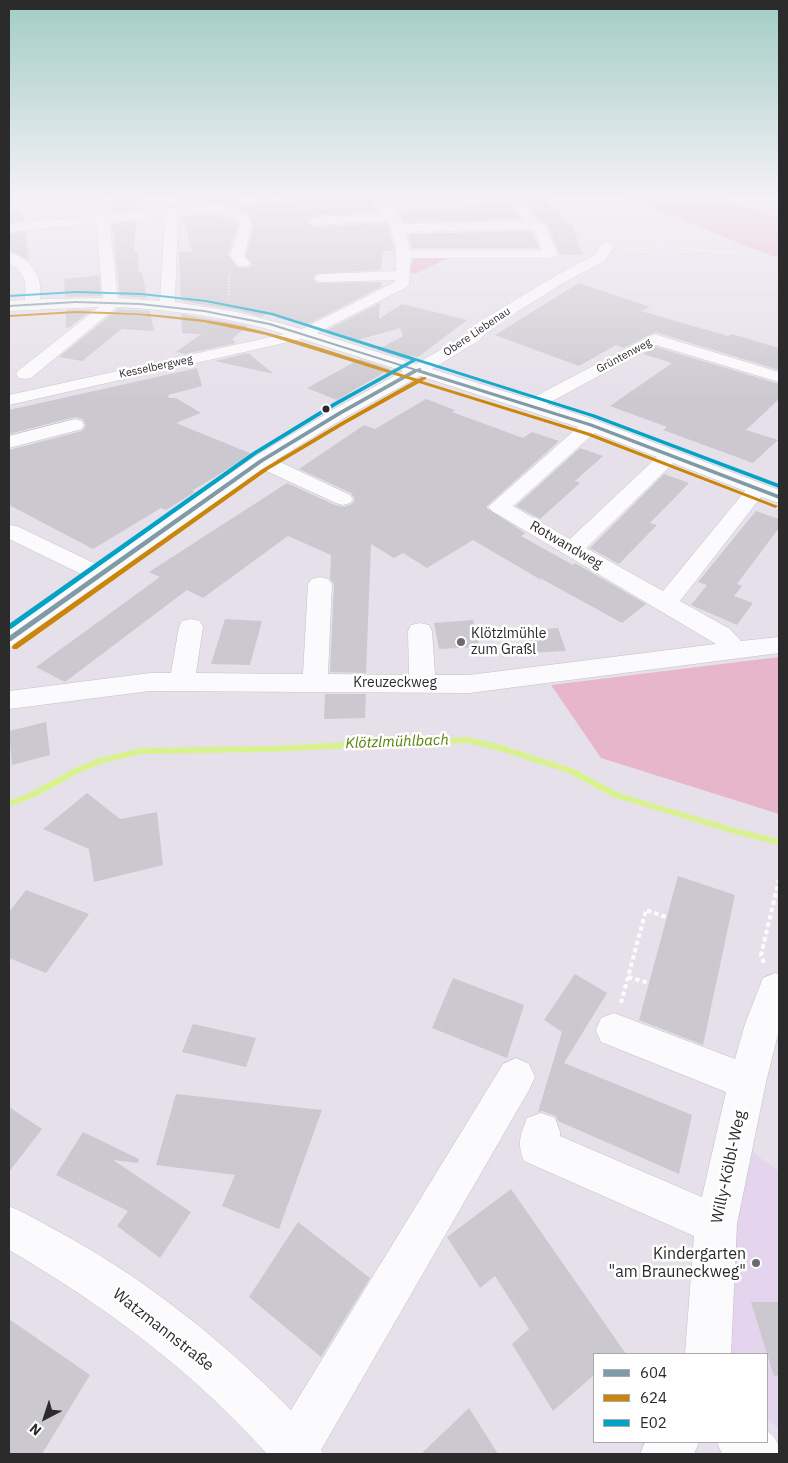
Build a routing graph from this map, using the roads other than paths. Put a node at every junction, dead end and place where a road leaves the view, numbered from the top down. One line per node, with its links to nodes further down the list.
1 (20, 264): 14 (street)
2 (108, 264): 13 (street)
3 (169, 264): 15 (street)
4 (404, 264): 12 (street)
5 (442, 264): 8 (street)
6 (575, 264): 9 (street)
7 (590, 264): 9 (street, Obere Liebenau)
8 (437, 267)
9 (585, 267): 24 (street, Obere Liebenau)
10 (420, 276): 12 (street)
11 (322, 278): 12 (street)
12 (403, 280): 23 (street)
13 (112, 302): 14 (street); 15 (street); 19 (street); 21 (street); 25 (street)
14 (32, 304): 16 (street)
15 (167, 305): 17 (street)
16 (9, 306)
17 (209, 311): 22 (street); 23 (street)
18 (9, 316): 20 (street)
19 (70, 318)
20 (25, 320)
21 (132, 320)
22 (173, 323)
23 (304, 334): 24 (street); 27 (street, Kesselbergweg)
24 (420, 369): 28 (street); 33 (street, Obere Liebenau)
25 (24, 374)
26 (779, 377): 28 (street, Grüntenweg)
27 (9, 400)
28 (532, 405): 30 (street)
29 (75, 425): 31 (street)
30 (591, 425): 32 (street); 38 (street, Rotwandweg)
31 (9, 442)
32 (670, 455): 34 (street); 38 (street)
33 (261, 461): 36 (street); 39 (street, Obere Liebenau)
34 (757, 489): 35 (street); 41 (street)
35 (779, 497)
36 (343, 499)
37 (9, 531): 39 (street)
38 (572, 549): 41 (street, Rotwandweg)
39 (99, 574): 44 (street, Obere Liebenau)
40 (320, 584): 48 (street)
41 (666, 603): 46 (street, Rotwandweg)
42 (191, 627): 47 (street)
43 (420, 631): 49 (street)
44 (9, 640)
45 (779, 645): 46 (street, Kreuzeckweg)
46 (735, 650): 49 (street, Kreuzeckweg)
47 (182, 682): 48 (street, Kreuzeckweg); 50 (street, Kreuzeckweg)
48 (316, 683): 49 (street, Kreuzeckweg)
49 (422, 684)
50 (9, 700)
51 (777, 989): 54 (street, Willy-Kölbl-Weg)
52 (614, 1030): 54 (street)
53 (516, 1077): 61 (street)
54 (747, 1082): 56 (street, Willy-Kölbl-Weg)
55 (541, 1132): 56 (street)
56 (716, 1224): 58 (street, Willy-Kölbl-Weg)
57 (9, 1227): 61 (street, Watzmannstraße)
58 (708, 1353)
59 (674, 1443): 62 (street)
60 (743, 1443): 63 (street)
61 (297, 1452)
62 (664, 1454)
63 (758, 1454)

